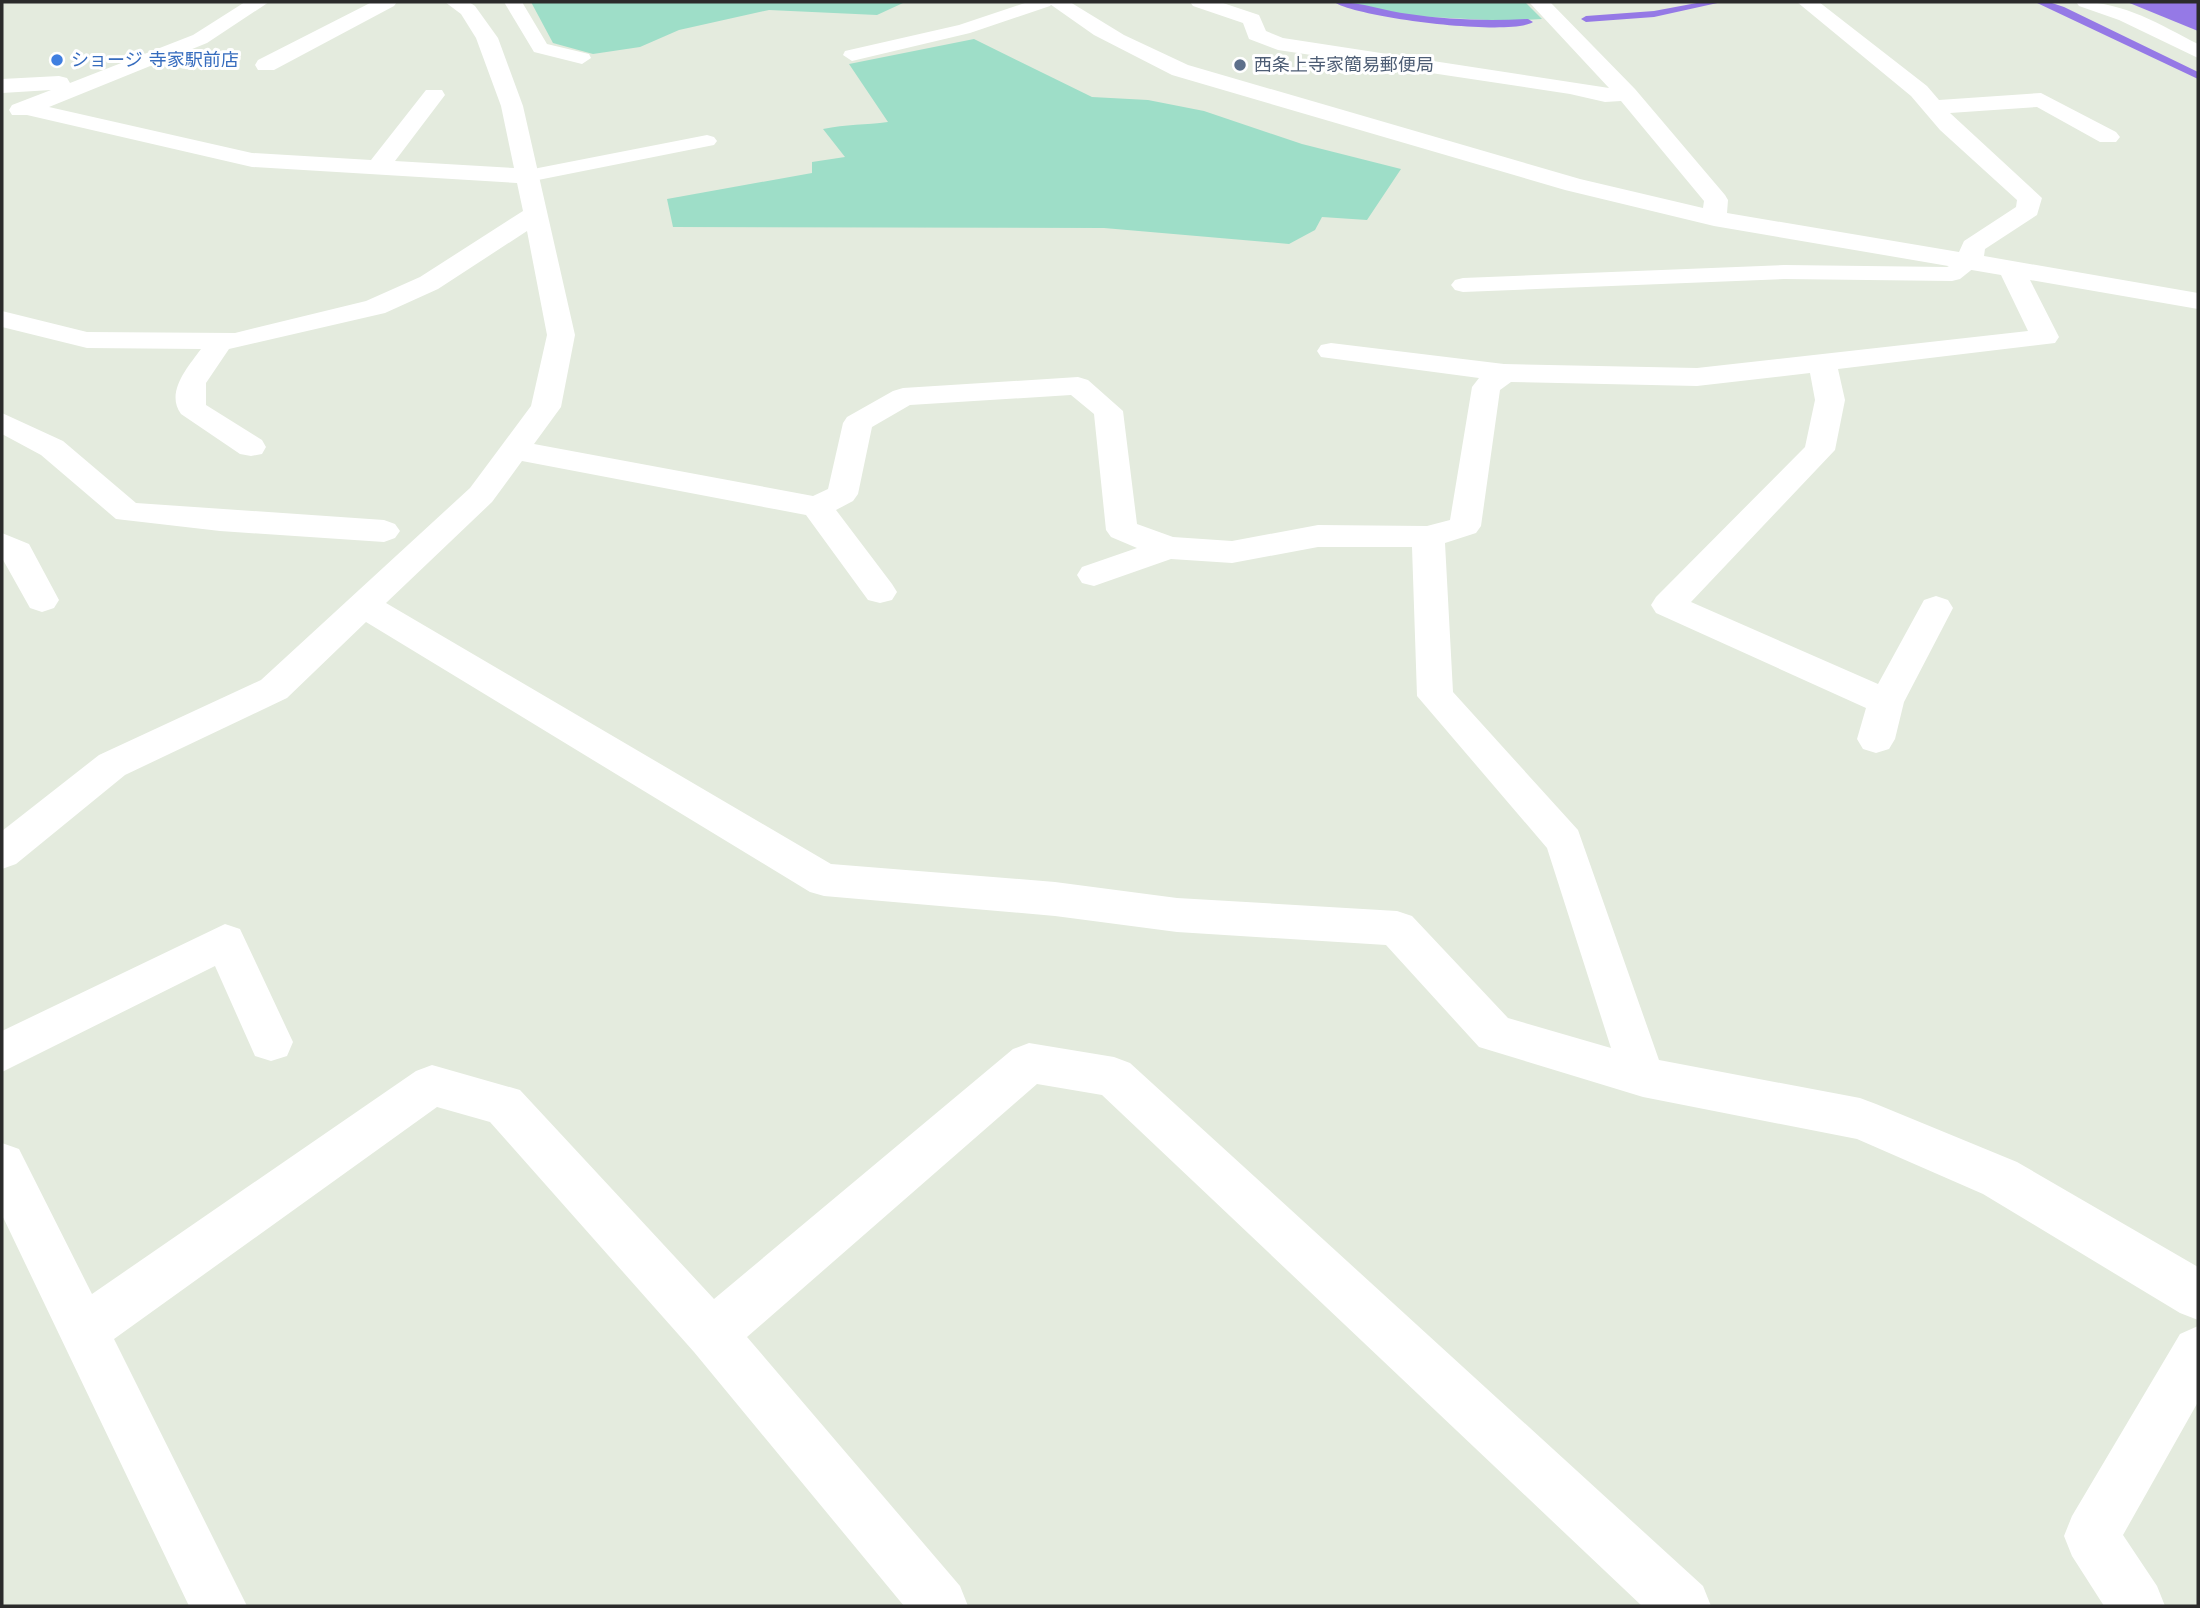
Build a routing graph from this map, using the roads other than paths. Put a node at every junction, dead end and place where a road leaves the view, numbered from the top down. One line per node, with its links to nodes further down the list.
1 (259, 2): 15 (street)
2 (387, 2): 14 (street)
3 (455, 2): 25 (street)
4 (513, 2): 13 (lane)
5 (1044, 2): 12 (lane)
6 (1057, 2): 27 (street)
7 (1200, 2): 17 (street)
8 (1539, 2): 17 (street)
9 (1807, 2): 19 (street)
10 (2087, 2): 11 (street)
11 (2198, 52)
12 (852, 55)
13 (582, 58)
14 (266, 65)
15 (82, 85): 16 (street); 20 (street)
16 (2, 86)
17 (1627, 94): 27 (street)
18 (434, 95): 24 (street)
19 (1933, 107): 22 (street); 28 (street)
20 (25, 108): 21 (street); 24 (street)
21 (2, 117)
22 (2108, 137)
23 (707, 141): 25 (lane)
24 (377, 167): 25 (street)
25 (528, 176): 26 (street)
26 (536, 214): 33 (street); 39 (street)
27 (1714, 218): 28 (street)
28 (1969, 263): 29 (street); 30 (lane)
29 (2012, 271): 31 (street); 35 (street)
30 (1463, 285)
31 (2198, 301)
32 (2, 319): 33 (street)
33 (220, 341): 38 (street)
34 (1331, 351): 36 (street)
35 (1822, 363): 36 (street); 50 (street)
36 (1504, 373): 42 (street)
37 (2, 422): 41 (street)
38 (251, 447)
39 (513, 450): 40 (street); 48 (street)
40 (817, 507): 44 (street); 46 (street)
41 (384, 531)
42 (1428, 537): 44 (street); 55 (street)
43 (2, 544): 47 (street)
44 (1169, 548): 45 (street)
45 (1094, 575)
46 (880, 592)
47 (42, 600)
48 (364, 605): 52 (street); 55 (street)
49 (1936, 608): 50 (street)
50 (1886, 702): 51 (street)
51 (1876, 739)
52 (2, 853)
53 (271, 1042): 54 (street)
54 (2, 1052)
55 (1643, 1077): 57 (street)
56 (2, 1165): 58 (street)
57 (2198, 1294)
58 (82, 1331): 59 (street); 61 (street)
59 (712, 1334): 62 (street); 63 (street)
60 (2198, 1352): 64 (street)
61 (219, 1606)
62 (940, 1606)
63 (1683, 1606)
64 (2137, 1606)

